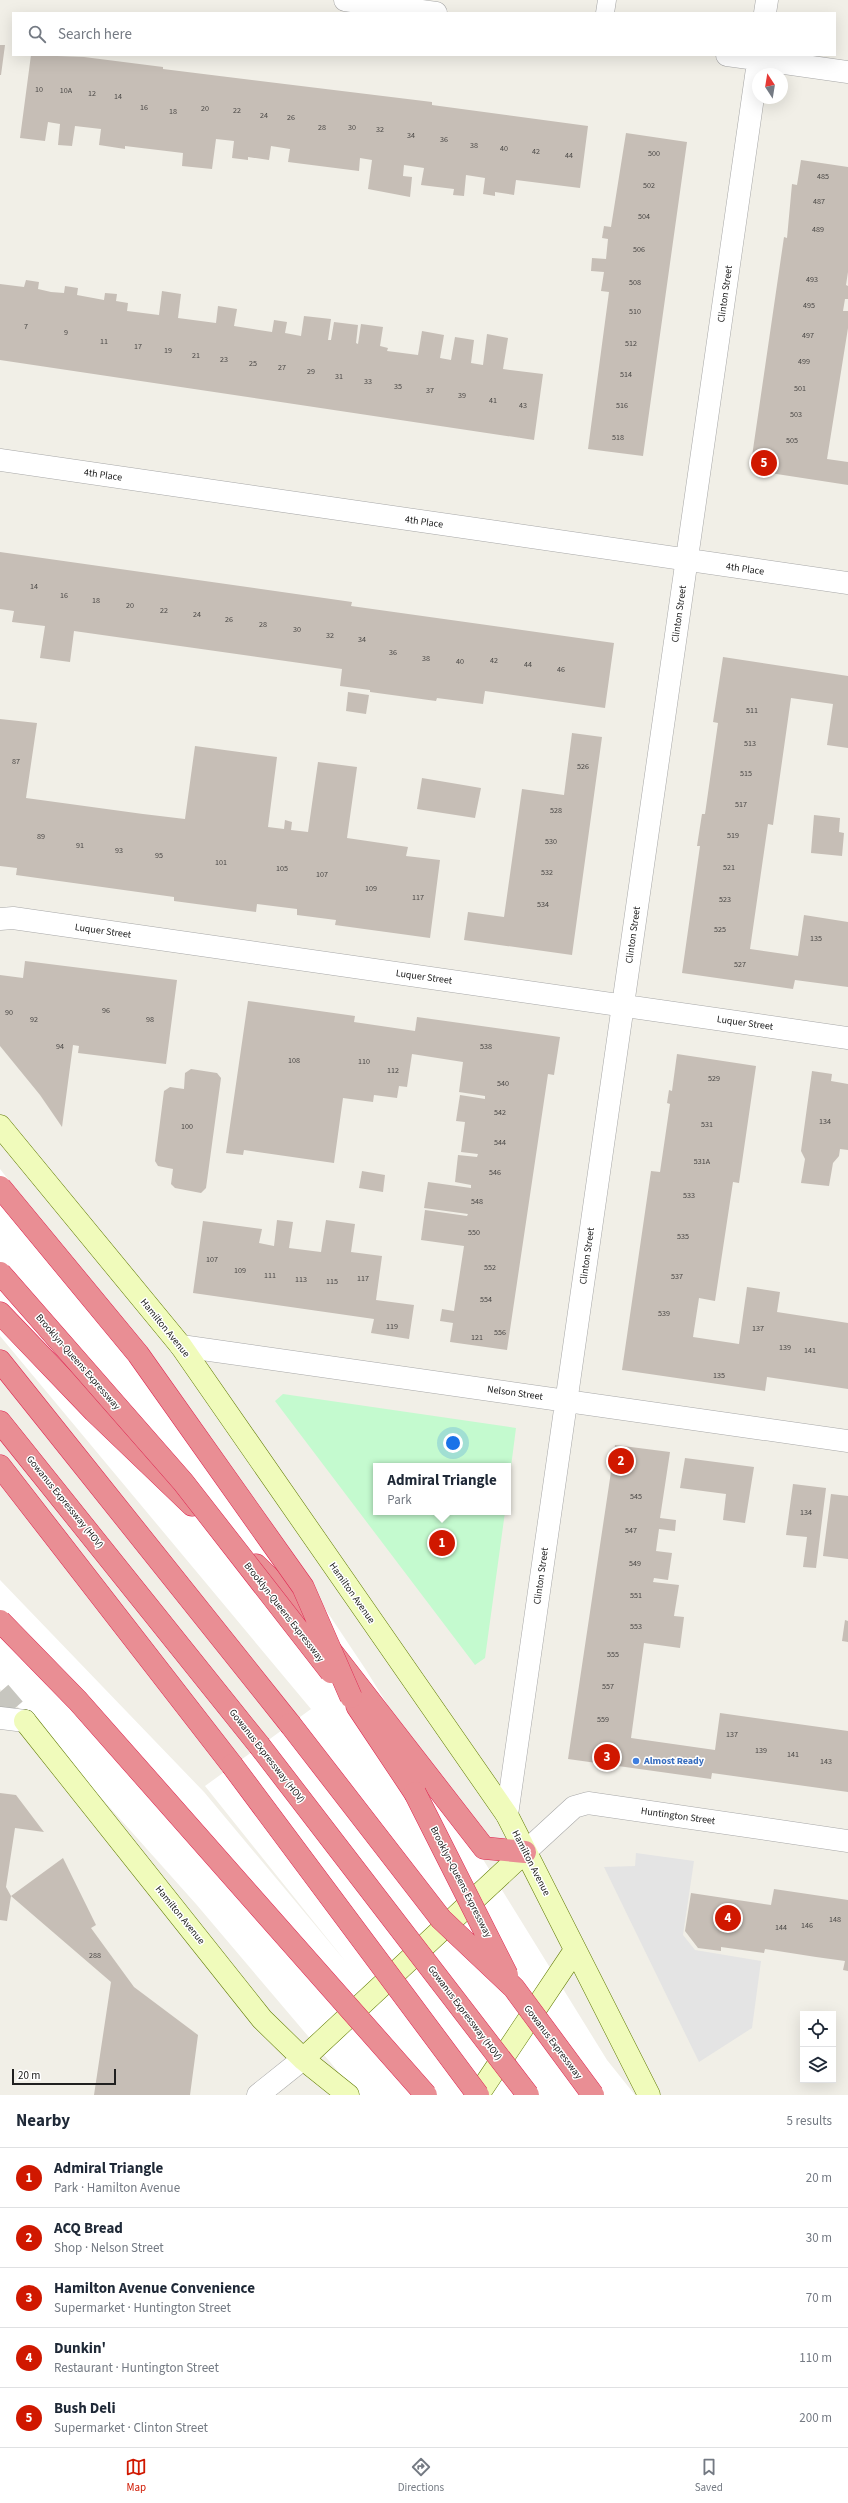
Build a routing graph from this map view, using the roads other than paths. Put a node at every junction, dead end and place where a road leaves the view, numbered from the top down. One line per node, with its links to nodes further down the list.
1 (345, 0): 4 (street)
2 (607, 0): 5 (lane)
3 (767, 0): 6 (street)
4 (429, 12)
5 (605, 12)
6 (765, 12)
7 (743, 56): 8 (street)
8 (759, 57): 9 (street); 11 (street, Clinton Street)
9 (848, 72)
10 (0, 460): 11 (street, 4th Place)
11 (687, 561): 12 (street, 4th Place); 14 (street, Clinton Street)
12 (848, 583)
13 (0, 919): 14 (street, Luquer Street)
14 (623, 1006): 15 (street, Luquer Street); 22 (street, Clinton Street)
15 (848, 1038)
16 (0, 1126): 20 (main road, Hamilton Avenue)
17 (0, 1187): 27 (highway, bridge)
18 (0, 1273): 27 (highway, Brooklyn-Queens Expressway, bridge)
19 (0, 1313): 32 (highway)
20 (181, 1346): 22 (street, Nelson Street); 30 (main road, Hamilton Avenue)
21 (0, 1361): 34 (highway, bridge)
22 (566, 1400): 24 (street, Nelson Street); 30 (street, Clinton Street)
23 (0, 1422): 40 (highway, Gowanus Expressway (HOV), bridge)
24 (848, 1441)
25 (0, 1466): 39 (highway, bridge)
26 (0, 1621): 38 (highway, bridge)
27 (351, 1697): 34 (highway, Brooklyn-Queens Expressway, bridge)
28 (0, 1718): 29 (street)
29 (25, 1721): 35 (main road, Hamilton Avenue)
30 (507, 1815): 32 (main road, Hamilton Avenue)
31 (848, 1841): 32 (street, Huntington Street)
32 (525, 1852): 33 (main road, Hamilton Avenue); 35 (main road)
33 (575, 1950): 39 (main road); 42 (main road, Hamilton Avenue)
34 (514, 1988): 41 (highway, Gowanus Expressway, bridge)
35 (303, 2059): 36 (street); 37 (main road, Hamilton Avenue)
36 (258, 2095)
37 (348, 2095)
38 (426, 2095)
39 (478, 2095)
40 (528, 2095)
41 (593, 2095)
42 (649, 2095)

